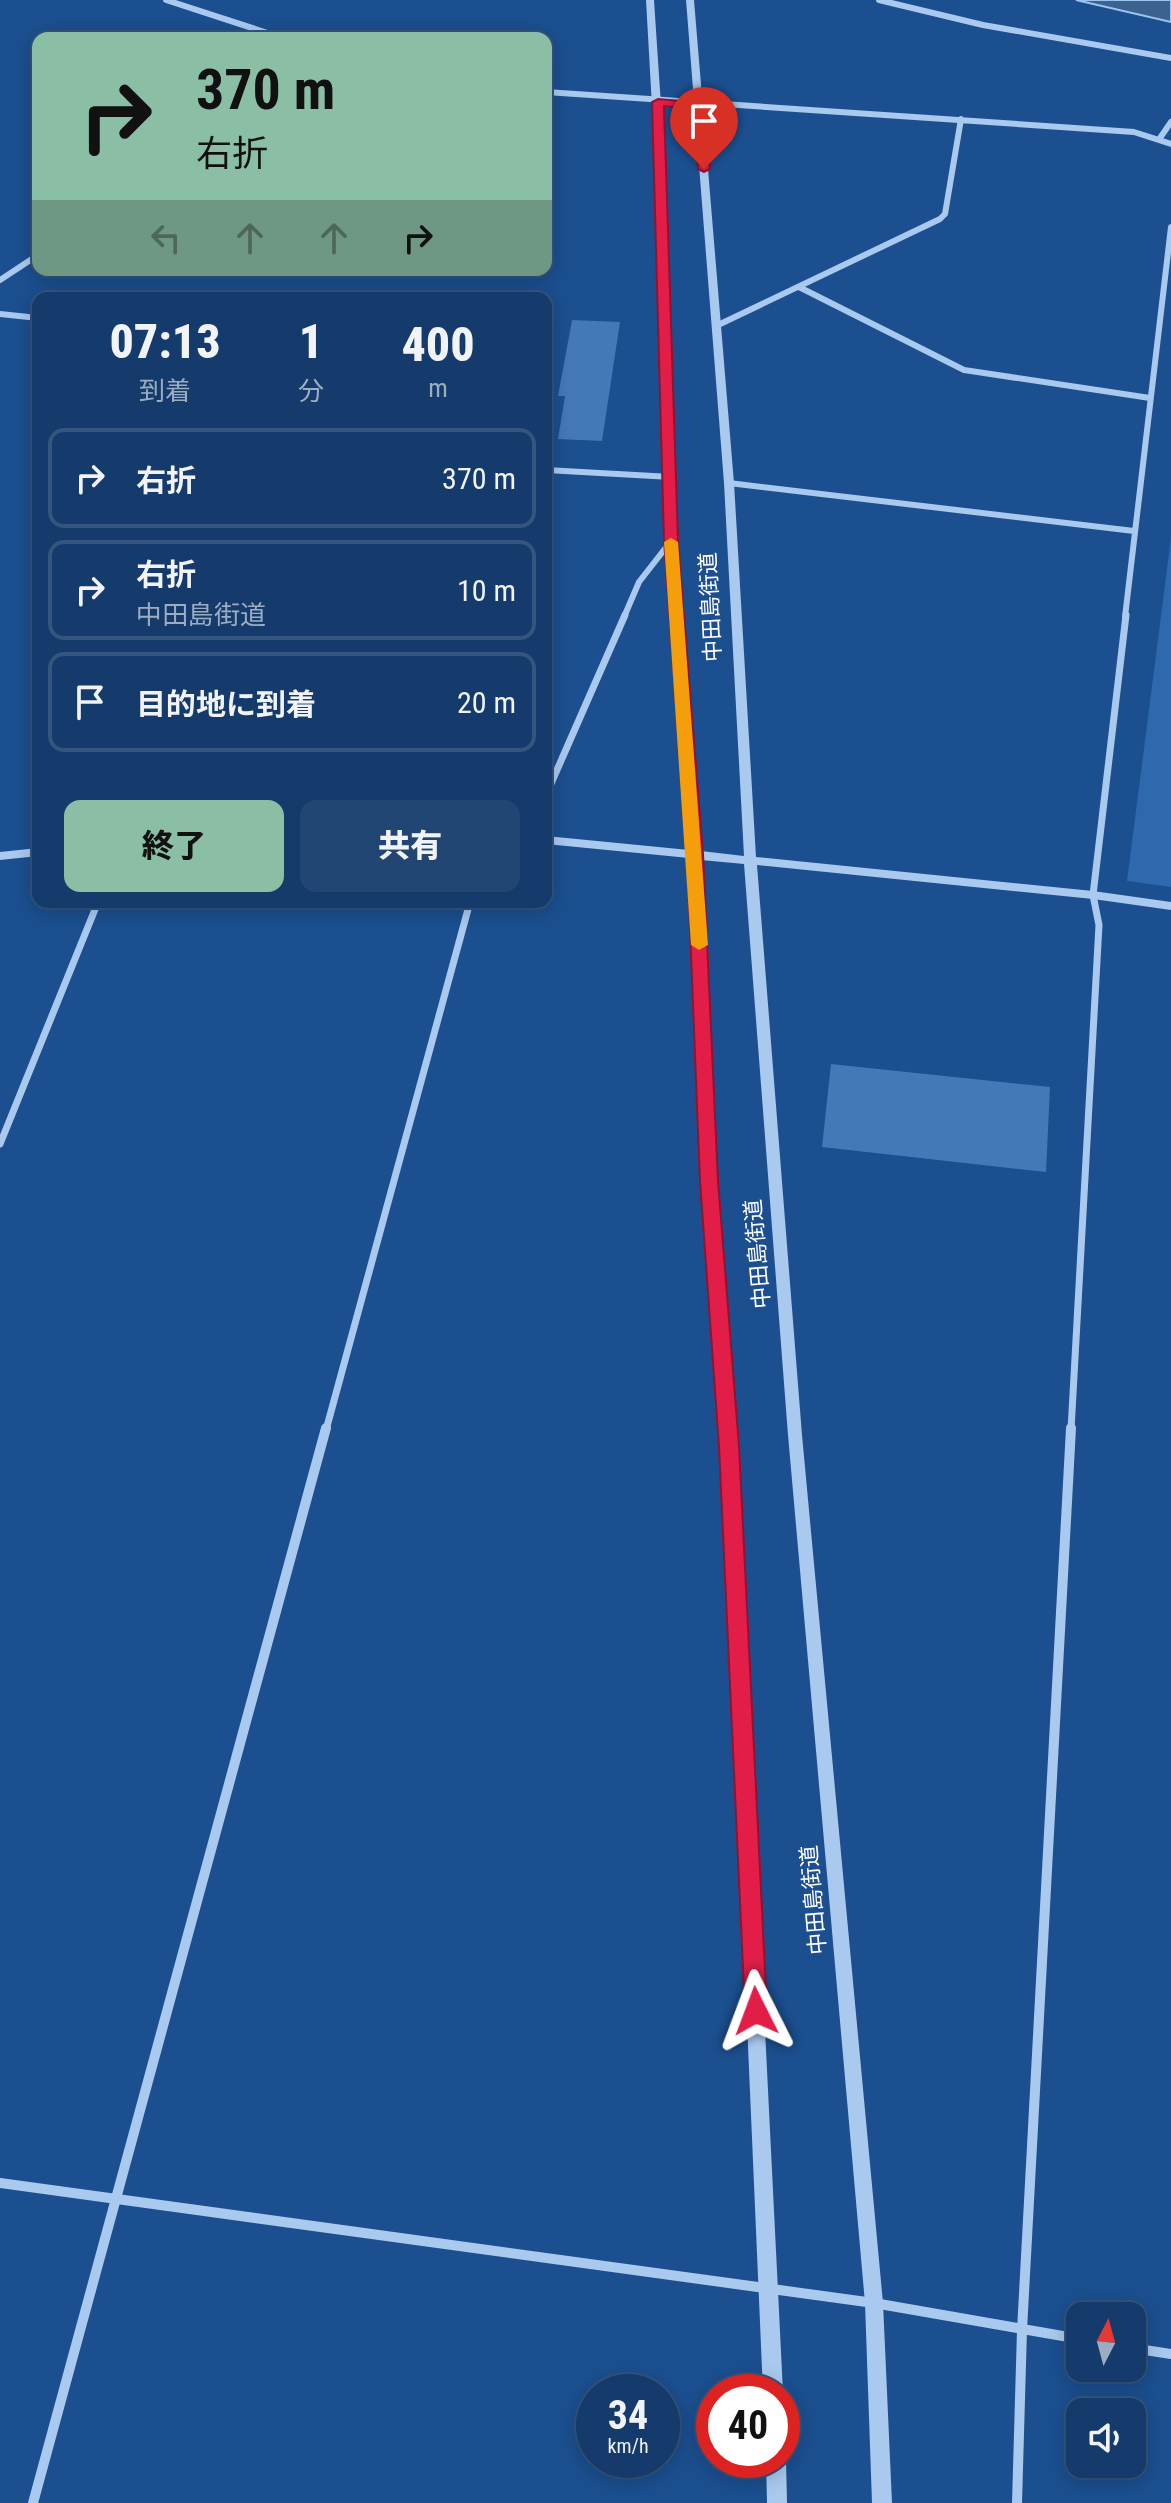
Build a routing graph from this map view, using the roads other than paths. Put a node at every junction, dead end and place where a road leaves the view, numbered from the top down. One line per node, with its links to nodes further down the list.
1 (166, 0): 5 (street)
2 (650, 0): 8 (street, 中田島街道)
3 (690, 0): 9 (street, 中田島街道)
4 (879, 0): 6 (street)
5 (265, 32)
6 (1171, 58)
7 (552, 93): 8 (street)
8 (658, 102): 9 (street); 23 (street, 中田島街道)
9 (699, 106): 10 (street); 20 (street, 中田島街道)
10 (961, 119): 12 (street); 17 (street)
11 (1171, 122): 12 (street)
12 (1160, 138): 13 (street)
13 (1171, 144)
14 (1171, 227): 21 (street)
15 (32, 259): 16 (street)
16 (0, 280)
17 (799, 287): 20 (street); 21 (street)
18 (0, 314): 19 (street)
19 (32, 317)
20 (716, 326): 24 (street, 中田島街道)
21 (1150, 398): 25 (street)
22 (552, 470): 23 (street)
23 (671, 477): 26 (street, 中田島街道)
24 (729, 483): 25 (street); 32 (street, 中田島街道)
25 (1134, 531): 33 (street)
26 (671, 541): 27 (street); 30 (street, 中田島街道)
27 (552, 781)
28 (552, 841): 30 (street)
29 (32, 853): 31 (street)
30 (695, 854): 32 (street); 40 (street, 中田島街道)
31 (0, 856)
32 (750, 859): 33 (street); 41 (street, 中田島街道)
33 (1093, 895): 34 (street); 42 (street)
34 (1171, 906)
35 (96, 908): 37 (street)
36 (468, 908): 39 (street)
37 (0, 1144)
38 (0, 2183): 39 (street)
39 (116, 2202): 40 (street); 48 (street)
40 (770, 2290): 41 (street); 46 (street, 中田島街道)
41 (874, 2303): 42 (street); 50 (street, 中田島街道)
42 (1022, 2330): 43 (street); 51 (street)
43 (1066, 2337)
44 (1146, 2350): 45 (street)
45 (1171, 2354)
46 (772, 2374)
47 (776, 2478): 49 (street)
48 (33, 2503)
49 (777, 2503)
50 (882, 2503)
51 (1017, 2503)

